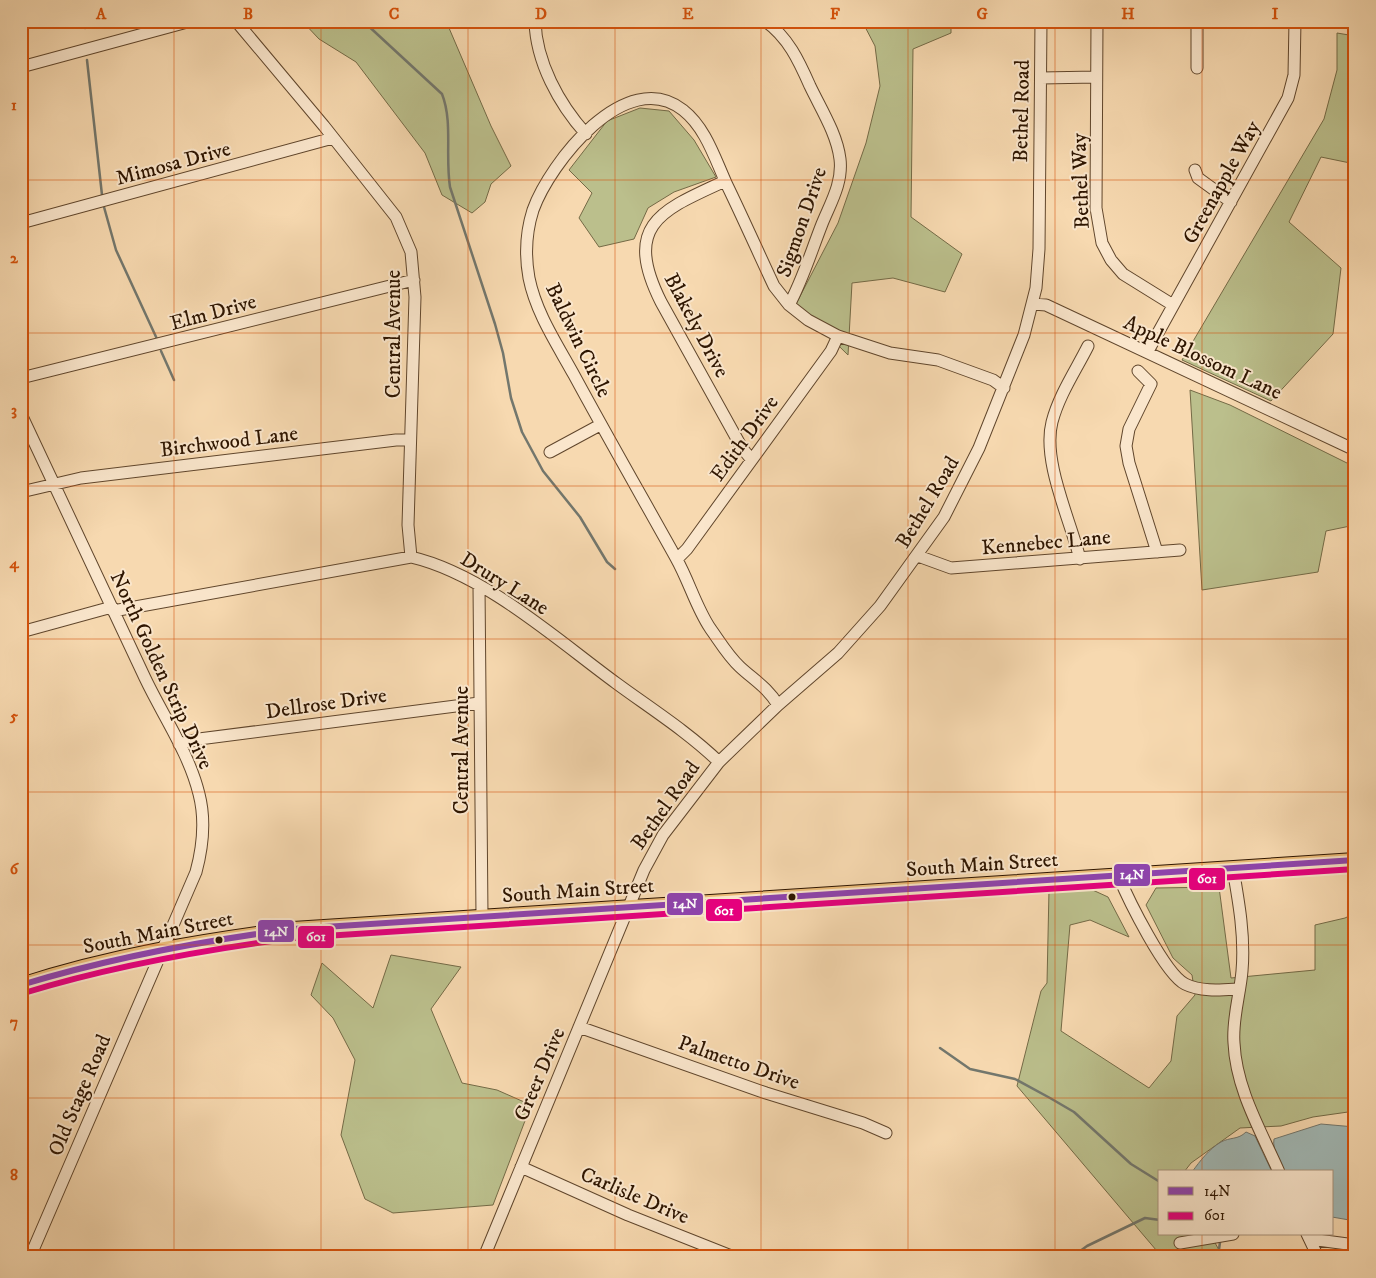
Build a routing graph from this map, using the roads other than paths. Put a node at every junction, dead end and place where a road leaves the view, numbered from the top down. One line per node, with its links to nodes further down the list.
1 (190, 21): 9 (street)
2 (236, 21): 14 (street, Central Avenue)
3 (535, 21): 13 (street)
4 (765, 21): 21 (street, Sigmon Drive)
5 (1042, 21): 12 (street, Bethel Road)
6 (1097, 21): 11 (street, Bethel Way)
7 (1197, 21): 10 (street)
8 (1295, 21): 17 (street, Greenapple Way)
9 (21, 67)
10 (1197, 68)
11 (1096, 77): 12 (street); 22 (street, Bethel Way)
12 (1041, 78): 20 (street, Bethel Road)
13 (586, 134): 16 (street, Baldwin Circle); 30 (street, Baldwin Circle)
14 (334, 138): 18 (street, Mimosa Drive); 19 (street, Central Avenue)
15 (1195, 170): 17 (street)
16 (725, 181): 21 (street, Baldwin Circle); 34 (street, Blakely Drive)
17 (1232, 202): 22 (street, Greenapple Way)
18 (21, 223)
19 (414, 280): 27 (street, Elm Drive); 31 (street, Central Avenue)
20 (1033, 304): 25 (street, Apple Blossom Lane); 28 (street, Bethel Road)
21 (789, 305): 23 (street, Baldwin Circle)
22 (1173, 305): 25 (street, Greenapple Way)
23 (838, 336): 28 (street, Baldwin Circle); 34 (street, Edith Drive)
24 (1088, 346): 41 (street)
25 (1148, 351): 32 (street, Apple Blossom Lane)
26 (1138, 371): 38 (street)
27 (21, 378)
28 (1004, 388): 39 (street, Bethel Road)
29 (21, 414): 35 (street, North Golden Strip Drive)
30 (600, 425): 33 (street); 42 (street, Baldwin Circle)
31 (410, 440): 35 (street, Birchwood Lane); 40 (street, Central Avenue)
32 (1355, 450)
33 (550, 452)
34 (751, 459): 42 (street, Edith Drive)
35 (54, 483): 36 (street, Birchwood Lane); 44 (street, North Golden Strip Drive)
36 (21, 492)
37 (1180, 550): 38 (street, Kennebec Lane)
38 (1157, 552): 41 (street, Kennebec Lane)
39 (918, 556): 41 (street, Kennebec Lane); 47 (street, Bethel Road)
40 (411, 557): 43 (street, Drury Lane); 44 (street, Drury Lane)
41 (1080, 558)
42 (677, 559): 47 (street, Baldwin Circle)
43 (479, 586): 46 (street, Central Avenue); 49 (street, Drury Lane)
44 (112, 609): 45 (street, Drury Lane); 48 (street, North Golden Strip Drive)
45 (21, 632)
46 (478, 703): 48 (street, Dellrose Drive); 54 (street, Central Avenue)
47 (778, 705): 49 (street, Bethel Road)
48 (179, 744): 55 (street, North Golden Strip Drive)
49 (719, 762): 53 (street, Bethel Road)
50 (1355, 860): 51 (main road, South Main Street)
51 (1233, 869): 52 (main road, South Main Street); 57 (street)
52 (1119, 876): 53 (main road, South Main Street); 57 (street)
53 (629, 907): 54 (main road, South Main Street); 58 (street, Greer Drive)
54 (482, 915): 55 (main road, South Main Street)
55 (162, 949): 56 (main road, South Main Street); 66 (street, Old Stage Road)
56 (21, 985)
57 (1238, 989): 61 (street)
58 (579, 1026): 59 (street, Palmetto Drive); 60 (street, Greer Drive)
59 (886, 1133)
60 (521, 1167): 67 (street, Greer Drive); 68 (street, Carlisle Drive)
61 (1278, 1170)
62 (1221, 1236): 64 (street)
63 (1309, 1237): 65 (street); 69 (street)
64 (1180, 1243)
65 (1355, 1245)
66 (30, 1257)
67 (484, 1257)
68 (734, 1257)
69 (1318, 1257)

